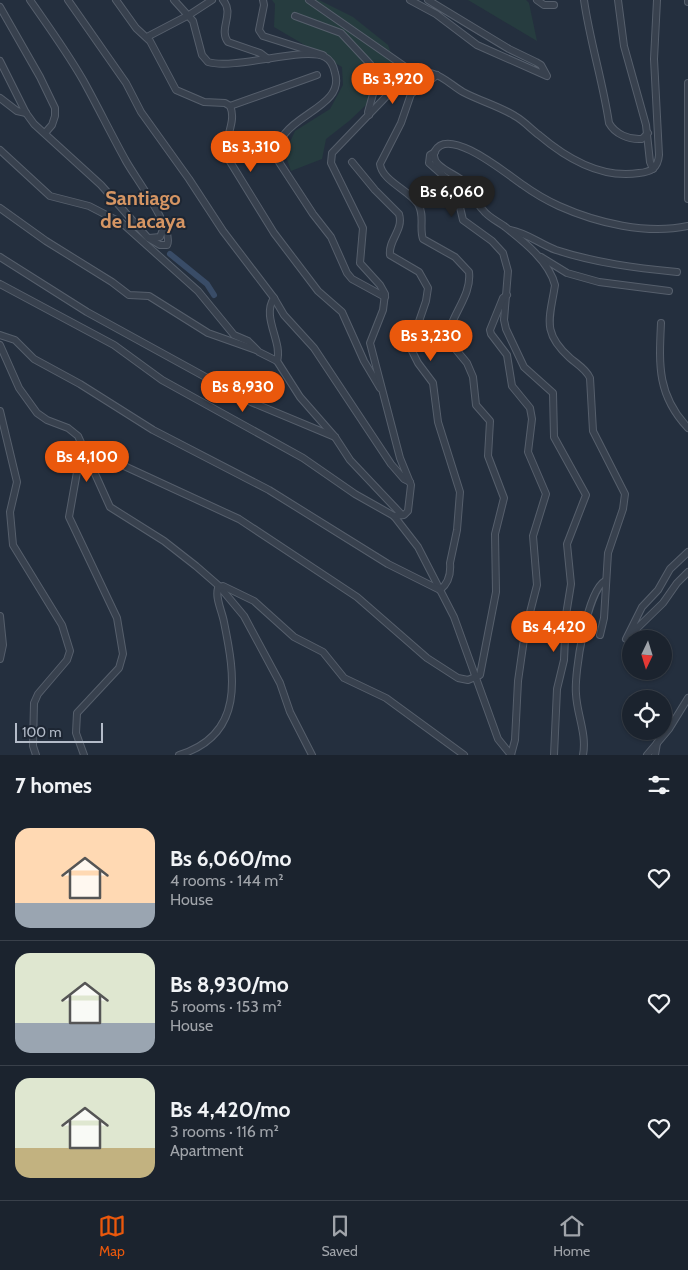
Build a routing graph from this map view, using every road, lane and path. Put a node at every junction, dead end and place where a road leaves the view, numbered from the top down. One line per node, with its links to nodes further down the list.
1 (30, 0): 40 (street)
2 (68, 0): 51 (street)
3 (116, 0): 19 (street)
4 (174, 0): 17 (street)
5 (212, 0): 17 (street)
6 (223, 0): 21 (street)
7 (263, 0): 20 (street)
8 (309, 0): 23 (street)
9 (410, 0): 10 (street)
10 (428, 0)
11 (536, 0): 15 (street)
12 (584, 0): 32 (street)
13 (618, 0): 32 (street)
14 (658, 0): 36 (street)
15 (554, 5)
16 (0, 7): 31 (street)
17 (189, 16): 19 (street); 21 (street)
18 (295, 16): 30 (street)
19 (147, 37): 28 (street)
20 (324, 56): 21 (street); 50 (street)
21 (268, 59)
22 (0, 61): 29 (street)
23 (414, 73): 25 (street); 30 (street)
24 (317, 75): 28 (street)
25 (437, 75): 36 (street); 73 (street)
26 (688, 83): 37 (street)
27 (0, 98): 29 (street)
28 (230, 106): 57 (street)
29 (26, 113): 31 (street)
30 (369, 115): 50 (street)
31 (45, 133): 41 (street)
32 (648, 133): 36 (street)
33 (0, 150): 41 (street)
34 (434, 152): 39 (street); 42 (street); 49 (street)
35 (352, 162): 69 (street)
36 (653, 169)
37 (688, 199)
38 (0, 208): 55 (street)
39 (688, 226)
40 (164, 227): 43 (street); 43 (street)
41 (134, 229): 43 (street); 55 (street)
42 (509, 230): 44 (street); 46 (street)
43 (148, 238)
44 (535, 254): 48 (street); 67 (street)
45 (0, 257): 60 (street)
46 (677, 272)
47 (0, 284): 64 (street)
48 (669, 291)
49 (508, 294): 81 (street); 82 (street)
50 (386, 297): 57 (street)
51 (274, 298): 56 (street); 62 (street)
52 (661, 323): 59 (street)
53 (0, 335): 69 (street)
54 (0, 345): 61 (street)
55 (256, 350): 56 (street)
56 (277, 361): 60 (street)
57 (381, 388): 62 (street)
58 (0, 411): 76 (street)
59 (688, 428)
60 (334, 437): 63 (street)
61 (83, 447): 68 (street); 73 (street); 77 (street)
62 (410, 482): 63 (street)
63 (402, 515): 64 (street)
64 (394, 516): 69 (street)
65 (688, 552): 66 (street)
66 (688, 572)
67 (605, 581): 71 (street); 83 (street)
68 (219, 586): 78 (street); 79 (street); 80 (street)
69 (440, 590): 73 (street)
70 (0, 616): 72 (street)
71 (600, 635)
72 (0, 659)
73 (478, 677): 81 (street)
74 (688, 698): 75 (street)
75 (657, 743): 84 (street); 85 (street)
76 (36, 755)
77 (84, 755)
78 (179, 755)
79 (312, 755)
80 (464, 755)
81 (511, 755)
82 (554, 755)
83 (583, 755)
84 (647, 755)
85 (655, 755)

